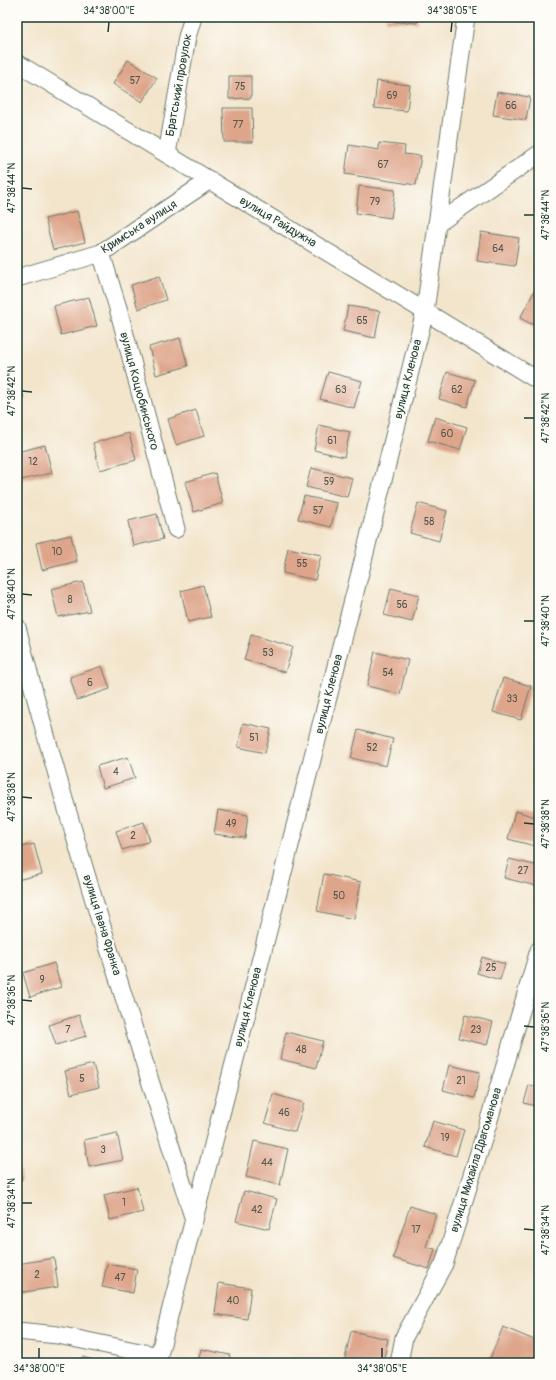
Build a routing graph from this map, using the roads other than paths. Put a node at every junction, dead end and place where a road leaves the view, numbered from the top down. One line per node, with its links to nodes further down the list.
1 (193, 17): 4 (street, Братський провулок)
2 (466, 17): 7 (street, вулиця Кленова)
3 (17, 63): 4 (street, вулиця Райдужна)
4 (168, 154): 6 (street, вулиця Райдужна)
5 (539, 154): 7 (street)
6 (210, 180): 8 (street, Кримська вулиця); 10 (street, вулиця Райдужна)
7 (437, 224): 10 (street, вулиця Кленова)
8 (101, 253): 9 (street, Кримська вулиця); 12 (street, вулиця Коцюбинського)
9 (17, 278)
10 (425, 311): 11 (street, вулиця Райдужна); 15 (street, вулиця Кленова)
11 (539, 381)
12 (176, 529)
13 (17, 627): 15 (street, вулиця Івана Франка)
14 (539, 950): 18 (street, вулиця Михайла Драгоманова)
15 (194, 1221): 17 (street, вулиця Кленова)
16 (17, 1331): 17 (street)
17 (158, 1360)
18 (399, 1363)

